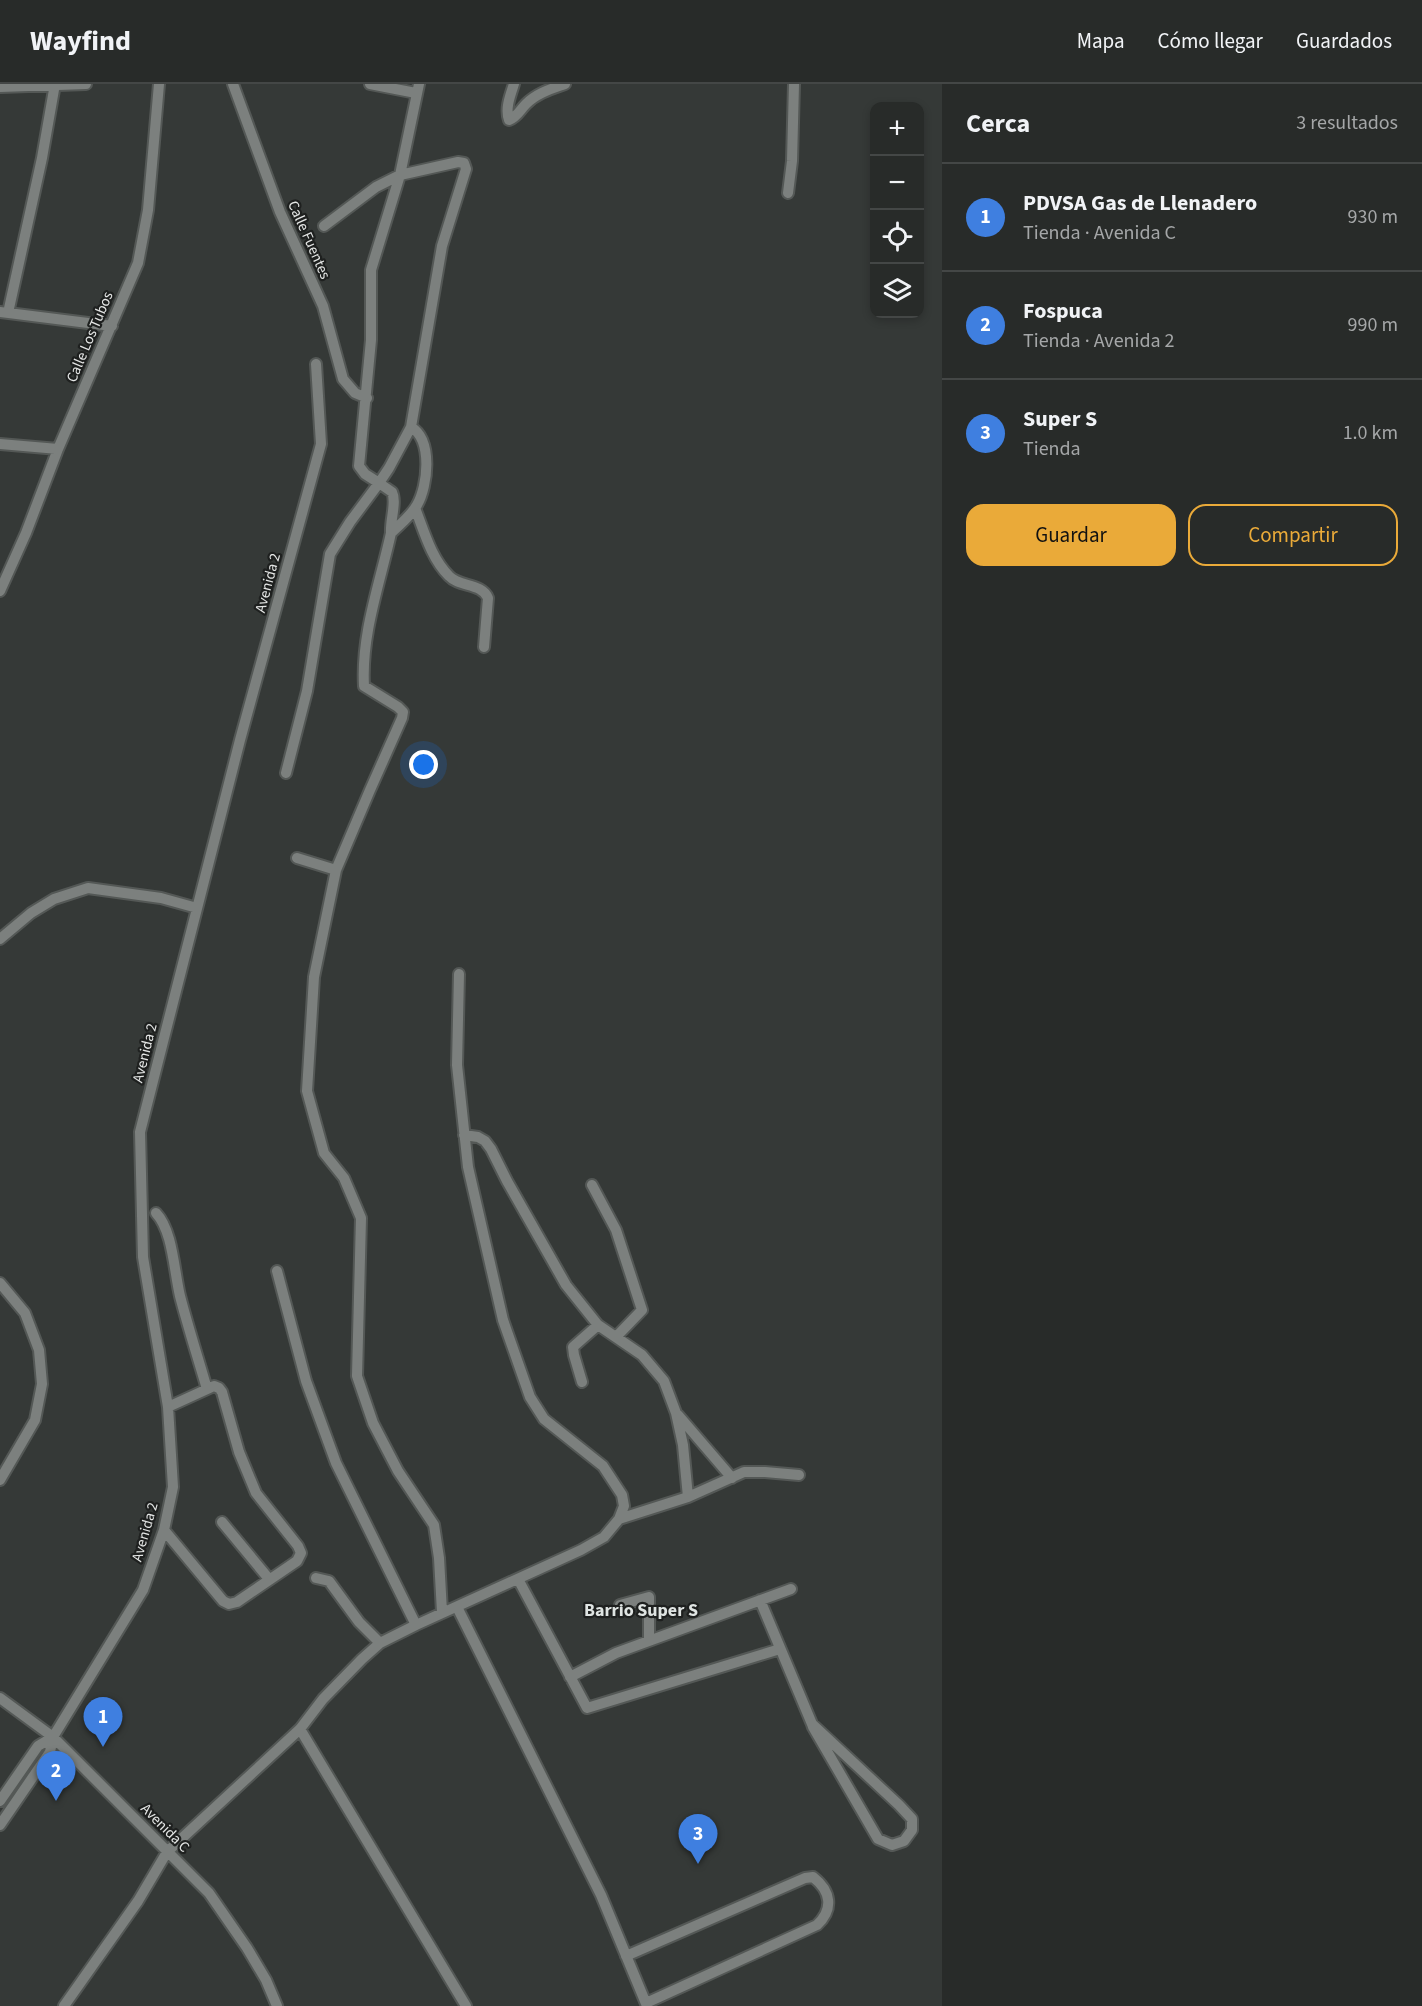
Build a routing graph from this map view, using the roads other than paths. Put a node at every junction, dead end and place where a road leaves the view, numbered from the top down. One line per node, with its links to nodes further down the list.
1 (86, 84): 8 (street)
2 (159, 84): 15 (street, Calle Los Tubos)
3 (233, 84): 17 (street, Calle Fuentes)
4 (371, 84): 10 (street)
5 (514, 84): 6 (street)
6 (565, 84)
7 (794, 84): 12 (street)
8 (55, 85): 9 (street); 14 (street)
9 (0, 87)
10 (418, 89): 11 (street)
11 (400, 175): 13 (street); 17 (street); 18 (street)
12 (788, 193)
13 (324, 226)
14 (4, 312): 15 (street)
15 (112, 326): 20 (street, Calle Los Tubos)
16 (316, 364): 29 (street, Avenida 2)
17 (367, 398): 21 (street)
18 (411, 427): 21 (street); 22 (street)
19 (0, 444): 20 (street)
20 (57, 449): 24 (street, Calle Los Tubos)
21 (379, 483): 23 (street); 26 (street)
22 (415, 508): 23 (street); 25 (street)
23 (391, 533): 28 (street)
24 (0, 591)
25 (484, 647)
26 (286, 773)
27 (297, 858): 28 (street)
28 (336, 870): 57 (street)
29 (198, 908): 30 (street); 41 (street, Avenida 2)
30 (0, 939)
31 (459, 974): 32 (street)
32 (464, 1135): 37 (street); 47 (street)
33 (592, 1185): 38 (street)
34 (156, 1213): 40 (street)
35 (277, 1270): 58 (street)
36 (0, 1283): 45 (street)
37 (598, 1325): 38 (street); 39 (street)
38 (616, 1337): 42 (street)
39 (582, 1382)
40 (207, 1389): 41 (street); 51 (street)
41 (168, 1407): 49 (street, Avenida 2)
42 (675, 1413): 44 (street); 46 (street)
43 (800, 1475): 44 (street)
44 (732, 1478): 46 (street)
45 (0, 1480)
46 (688, 1497): 47 (street)
47 (619, 1519): 52 (street)
48 (222, 1522): 51 (street)
49 (164, 1530): 51 (street); 66 (street, Avenida 2)
50 (316, 1578): 60 (street)
51 (269, 1579)
52 (518, 1579): 56 (street); 62 (street)
53 (791, 1589): 54 (street)
54 (760, 1600): 59 (street); 61 (street)
55 (621, 1605): 59 (street)
56 (457, 1607): 57 (street); 70 (street)
57 (442, 1612): 58 (street)
58 (416, 1624): 60 (street)
59 (649, 1640): 62 (street)
60 (380, 1643): 65 (street)
61 (780, 1649): 62 (street); 64 (street)
62 (570, 1677)
63 (0, 1698): 66 (street, Avenida C)
64 (812, 1724): 64 (street)
65 (300, 1729): 69 (street); 74 (street)
66 (53, 1737): 67 (street, Avenida 2); 68 (street, Avenida 2); 69 (street, Avenida C)
67 (0, 1801)
68 (0, 1825)
69 (167, 1852): 72 (street); 73 (street, Avenida C)
70 (626, 1956): 71 (street); 71 (street)
71 (647, 2005)
72 (64, 2006)
73 (277, 2006)
74 (466, 2006)

